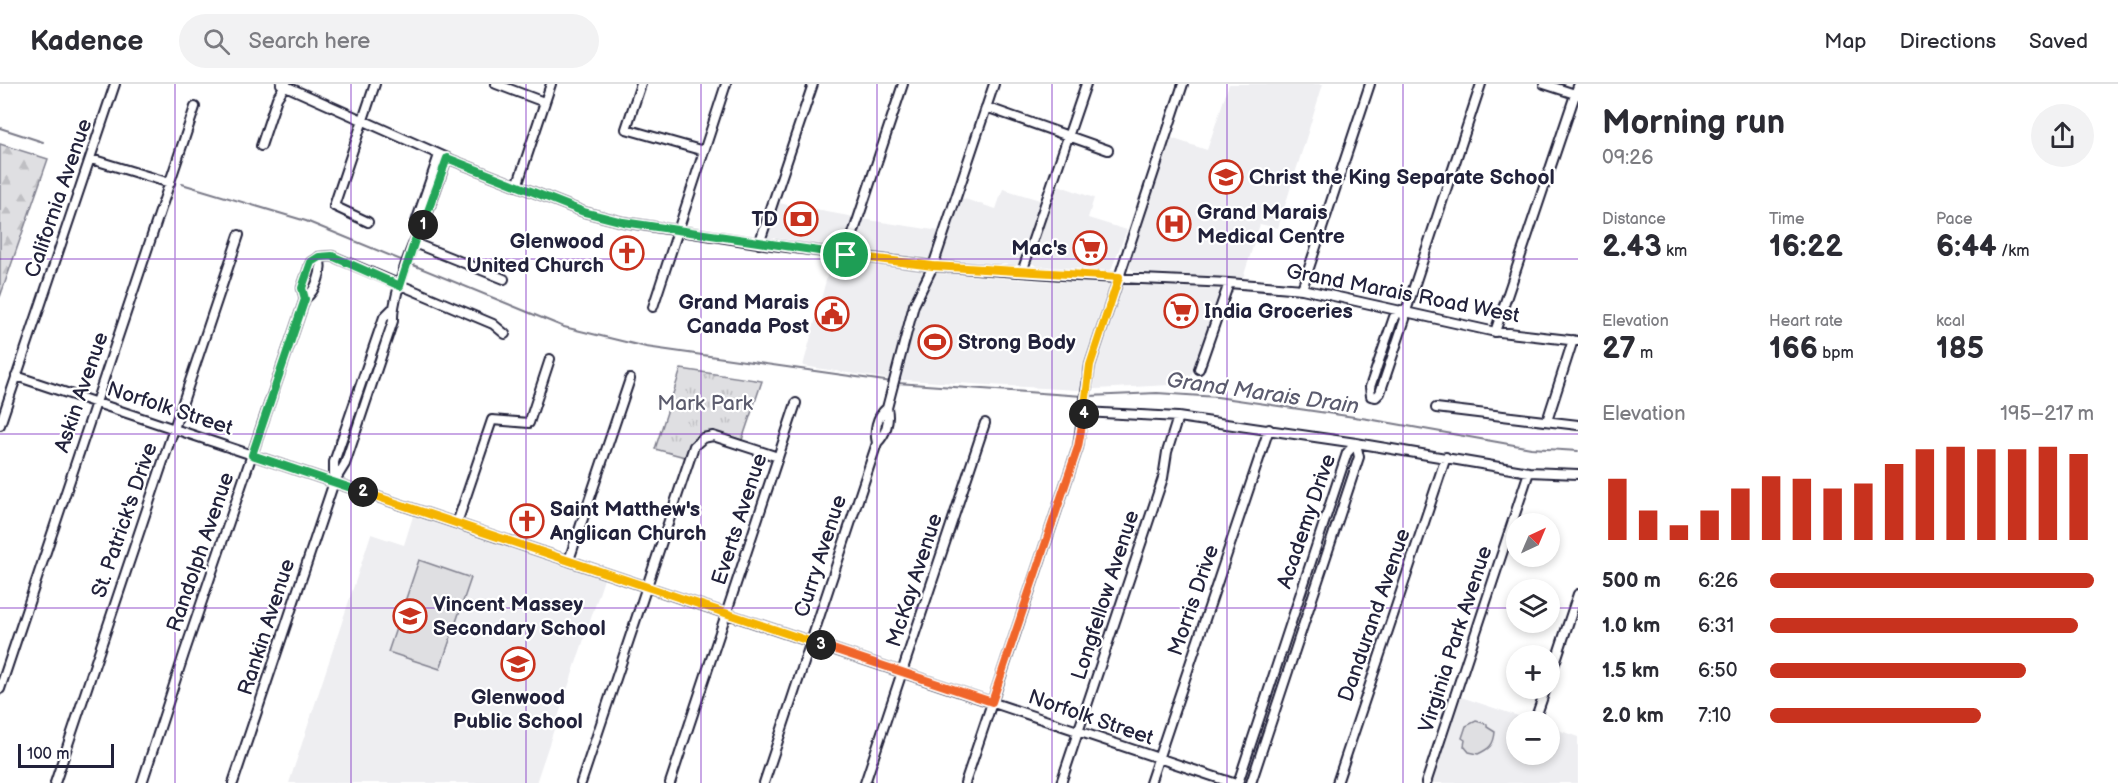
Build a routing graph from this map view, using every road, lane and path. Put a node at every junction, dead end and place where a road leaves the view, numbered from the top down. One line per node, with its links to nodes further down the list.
1 (115, 84): 27 (street, California Avenue)
2 (284, 84): 20 (street, Grand Marais Road West); 22 (street)
3 (375, 84): 20 (street)
4 (496, 84): 17 (street)
5 (551, 84): 17 (street)
6 (641, 84): 24 (street)
7 (726, 84): 24 (street)
8 (813, 84): 34 (street)
9 (903, 84): 36 (street)
10 (994, 84): 19 (street, Curry Avenue)
11 (1086, 84): 21 (street)
12 (1183, 84): 39 (street)
13 (1370, 84): 43 (street)
14 (1481, 84): 45 (street)
15 (1544, 84): 16 (street)
16 (1577, 92): 46 (street)
17 (544, 102): 29 (street)
18 (195, 107): 28 (street, Askin Avenue)
19 (986, 107): 21 (street); 37 (street, Curry Avenue)
20 (364, 120): 25 (street, Grand Marais Road West); 30 (street)
21 (1068, 136): 23 (street); 38 (street)
22 (261, 146)
23 (1108, 150)
24 (704, 151): 31 (street)
25 (439, 155): 26 (street, Grand Marais Road West); 32 (street, Rankin Avenue)
26 (447, 158): 29 (street, Grand Marais Road West); 32 (street, Rankin Avenue)
27 (90, 159): 28 (street); 51 (street, California Avenue)
28 (170, 183): 53 (street, Askin Avenue)
29 (517, 186): 31 (street, Grand Marais Road West)
30 (368, 222)
31 (677, 231): 34 (street, Grand Marais Road West); 44 (street)
32 (417, 234): 35 (street, Rankin Avenue)
33 (239, 235): 62 (street, St. Patrick's Drive)
34 (759, 244): 36 (street, Grand Marais Road West)
35 (413, 246): 40 (street); 41 (street, Rankin Avenue)
36 (846, 255): 37 (street, Grand Marais Road West)
37 (933, 266): 38 (street, Grand Marais Road West); 76 (street, Curry Avenue)
38 (1022, 272): 39 (street, Grand Marais Road West)
39 (1119, 277): 42 (street, Grand Marais Road West); 56 (street)
40 (504, 279)
41 (401, 283): 47 (street); 65 (street, Randolph Avenue); 70 (street, Rankin Avenue)
42 (1229, 283): 43 (street, Grand Marais Road West); 50 (street)
43 (1302, 289): 45 (street, Grand Marais Road West)
44 (653, 307)
45 (1404, 311): 45 (street); 46 (street, Grand Marais Road West)
46 (1495, 332): 48 (street, Grand Marais Road West)
47 (505, 334)
48 (1575, 341): 58 (street)
49 (550, 359): 71 (street)
50 (1199, 369)
51 (16, 376): 53 (street, Norfolk Street); 60 (street, California Avenue)
52 (630, 378): 72 (street)
53 (96, 403): 62 (street, Norfolk Street); 79 (street, Askin Avenue)
54 (796, 403): 66 (street, Everts Avenue)
55 (1436, 408): 58 (street)
56 (1084, 411): 57 (street); 80 (street)
57 (1178, 417): 63 (street); 81 (street, Longfellow Avenue)
58 (1547, 421): 61 (street)
59 (985, 423): 78 (street, McKay Avenue)
60 (0, 425)
61 (1578, 425)
62 (174, 429): 65 (street, Norfolk Street); 83 (street, St. Patrick's Drive)
63 (1269, 429): 64 (street); 82 (street, Morris Drive)
64 (1356, 443): 67 (street); 94 (street, Academy Drive); 95 (street, Academy Drive)
65 (252, 455): 70 (street, Norfolk Street); 84 (street, Randolph Avenue)
66 (778, 457): 73 (street); 75 (street, Everts Avenue)
67 (1446, 458): 68 (street); 96 (street, Dandurand Avenue)
68 (1529, 472): 69 (street); 97 (street, Virginia Park Avenue)
69 (1578, 474)
70 (334, 482): 71 (street, Norfolk Street); 85 (street, Rankin Avenue)
71 (457, 523): 72 (street, Norfolk Street)
72 (569, 561): 73 (street, Norfolk Street)
73 (647, 586): 75 (street, Norfolk Street); 86 (street)
74 (1578, 594): 77 (street)
75 (727, 613): 76 (street, Norfolk Street); 87 (street, Everts Avenue)
76 (811, 642): 78 (street, Norfolk Street); 88 (street, Curry Avenue)
77 (1560, 648)
78 (902, 672): 80 (street, Norfolk Street); 89 (street, McKay Avenue)
79 (0, 689)
80 (992, 702): 81 (street, Norfolk Street); 90 (street)
81 (1079, 731): 82 (street, Norfolk Street); 91 (street, Longfellow Avenue)
82 (1159, 758): 92 (street, Morris Drive); 93 (street, Norfolk Street)
83 (55, 783)
84 (142, 783)
85 (233, 783)
86 (581, 783)
87 (670, 783)
88 (764, 783)
89 (865, 783)
90 (965, 783)
91 (1061, 783)
92 (1150, 783)
93 (1233, 783)
94 (1238, 783)
95 (1251, 783)
96 (1337, 783)
97 (1426, 783)

